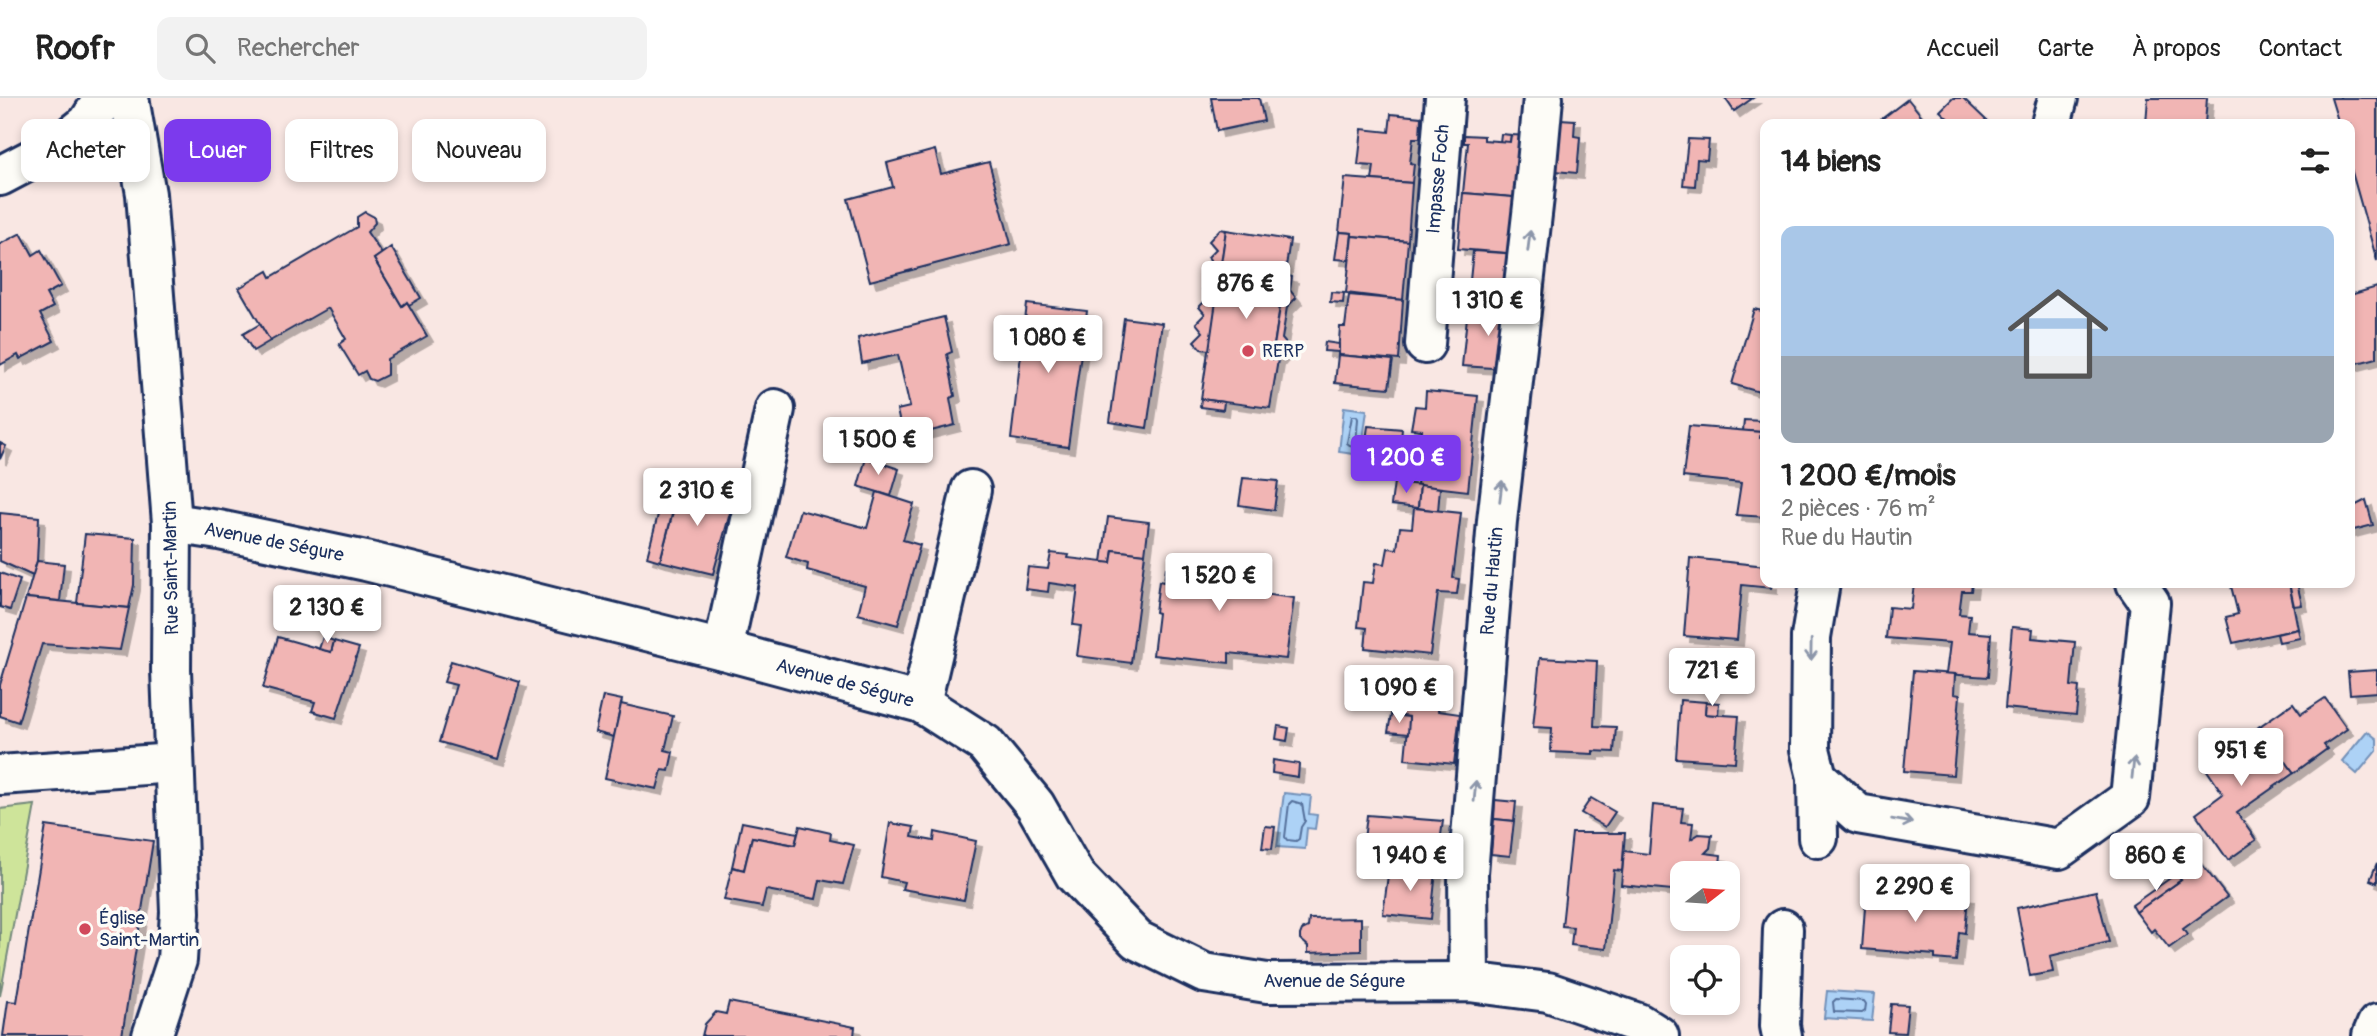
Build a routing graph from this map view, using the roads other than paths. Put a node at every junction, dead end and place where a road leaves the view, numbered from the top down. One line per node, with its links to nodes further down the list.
1 (104, 98): 7 (street)
2 (129, 98): 11 (street, Rue Saint-Martin)
3 (1445, 98): 8 (street, Impasse Foch)
4 (1543, 98): 21 (street, Rue du Hautin, one-way to 4)
5 (2058, 98): 6 (street)
6 (2052, 119)
7 (0, 176)
8 (1425, 344)
9 (775, 409): 14 (street)
10 (971, 490): 15 (street)
11 (172, 523): 14 (street, Avenue de Ségure); 16 (street, Rue Saint-Martin)
12 (1819, 588): 18 (street, one-way to 18)
13 (2140, 588): 18 (street, one-way to 13)
14 (723, 650): 15 (street, Avenue de Ségure)
15 (921, 703): 21 (street, Avenue de Ségure)
16 (174, 763): 17 (street); 23 (street, Rue Saint-Martin)
17 (0, 775)
18 (1817, 777): 19 (street)
19 (1818, 838)
20 (1783, 929): 25 (street)
21 (1469, 982): 24 (street, Avenue de Ségure)
22 (2377, 1024): 26 (street)
23 (152, 1036)
24 (1659, 1036)
25 (1783, 1036)
26 (2372, 1036)

